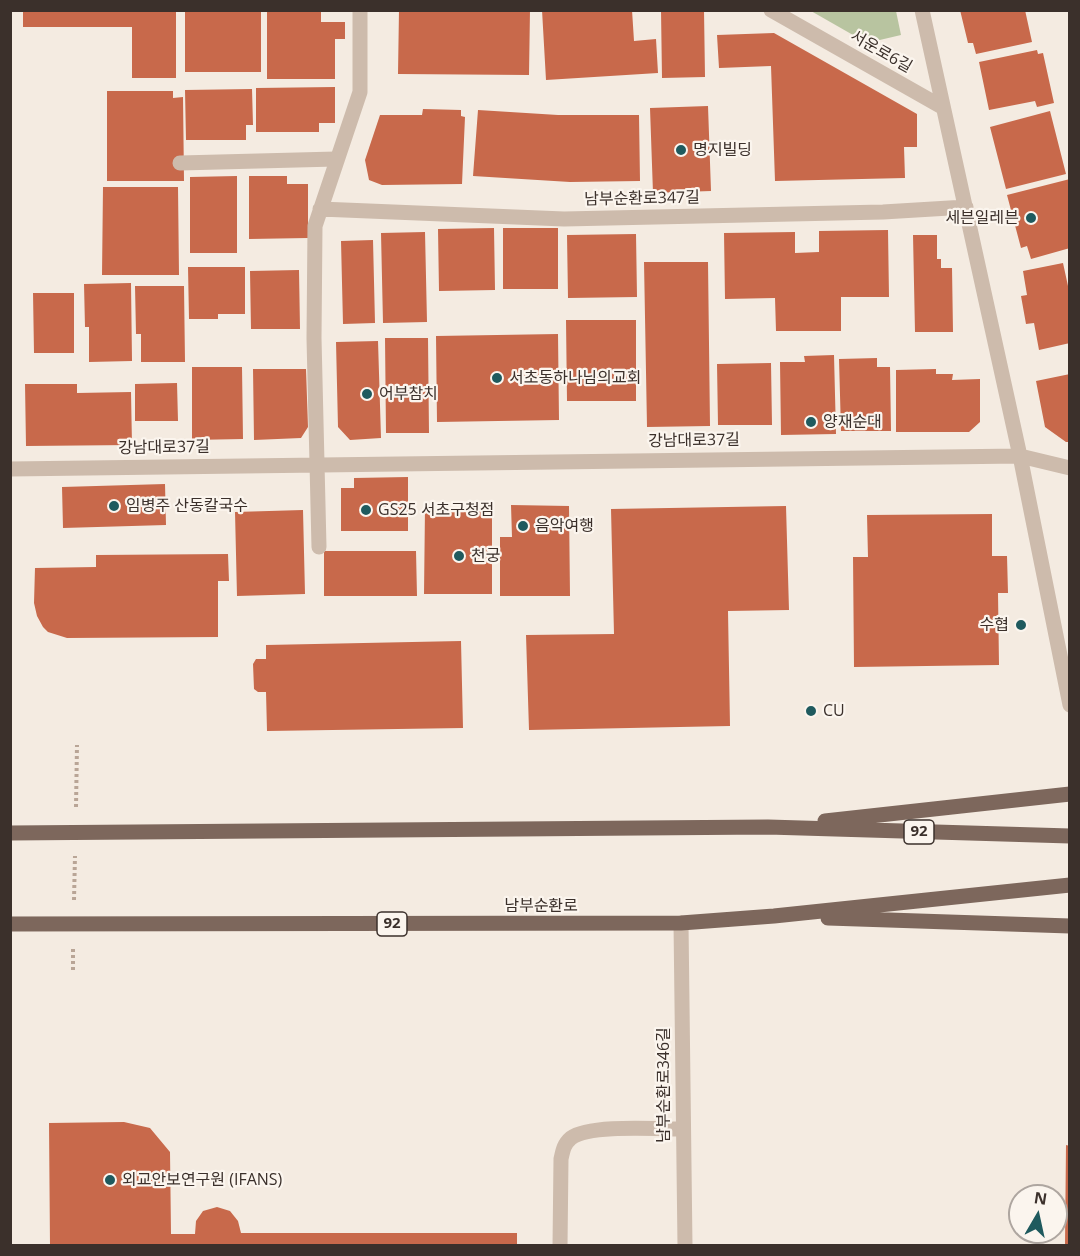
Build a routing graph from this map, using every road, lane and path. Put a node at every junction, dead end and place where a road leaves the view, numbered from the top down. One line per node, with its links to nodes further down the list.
1 (360, 10): 5 (street)
2 (771, 10): 4 (street, 서운로6길)
3 (922, 10): 4 (street)
4 (942, 108): 7 (street)
5 (336, 159): 6 (street); 8 (street)
6 (180, 163)
7 (966, 207): 8 (street, 남부순환로347길); 9 (street)
8 (320, 209): 10 (street)
9 (1020, 456): 10 (street, 강남대로37길); 12 (street, 강남대로37길); 14 (street)
10 (318, 463): 11 (street, 강남대로37길); 13 (street)
11 (10, 468)
12 (1070, 468)
13 (319, 547)
14 (1070, 705)
15 (1070, 794): 16 (main road)
16 (768, 827): 17 (main road, 92); 18 (main road, 92)
17 (10, 833)
18 (1070, 836)
19 (1070, 885): 20 (main road, 남부순환로 / 92)
20 (774, 916): 21 (main road, 남부순환로 / 92); 23 (main road)
21 (681, 923): 22 (main road, 남부순환로 / 92); 24 (street, 남부순환로346길)
22 (10, 924)
23 (1070, 926)
24 (682, 1129): 25 (street); 26 (street, 남부순환로346길)
25 (560, 1245)
26 (685, 1245)

